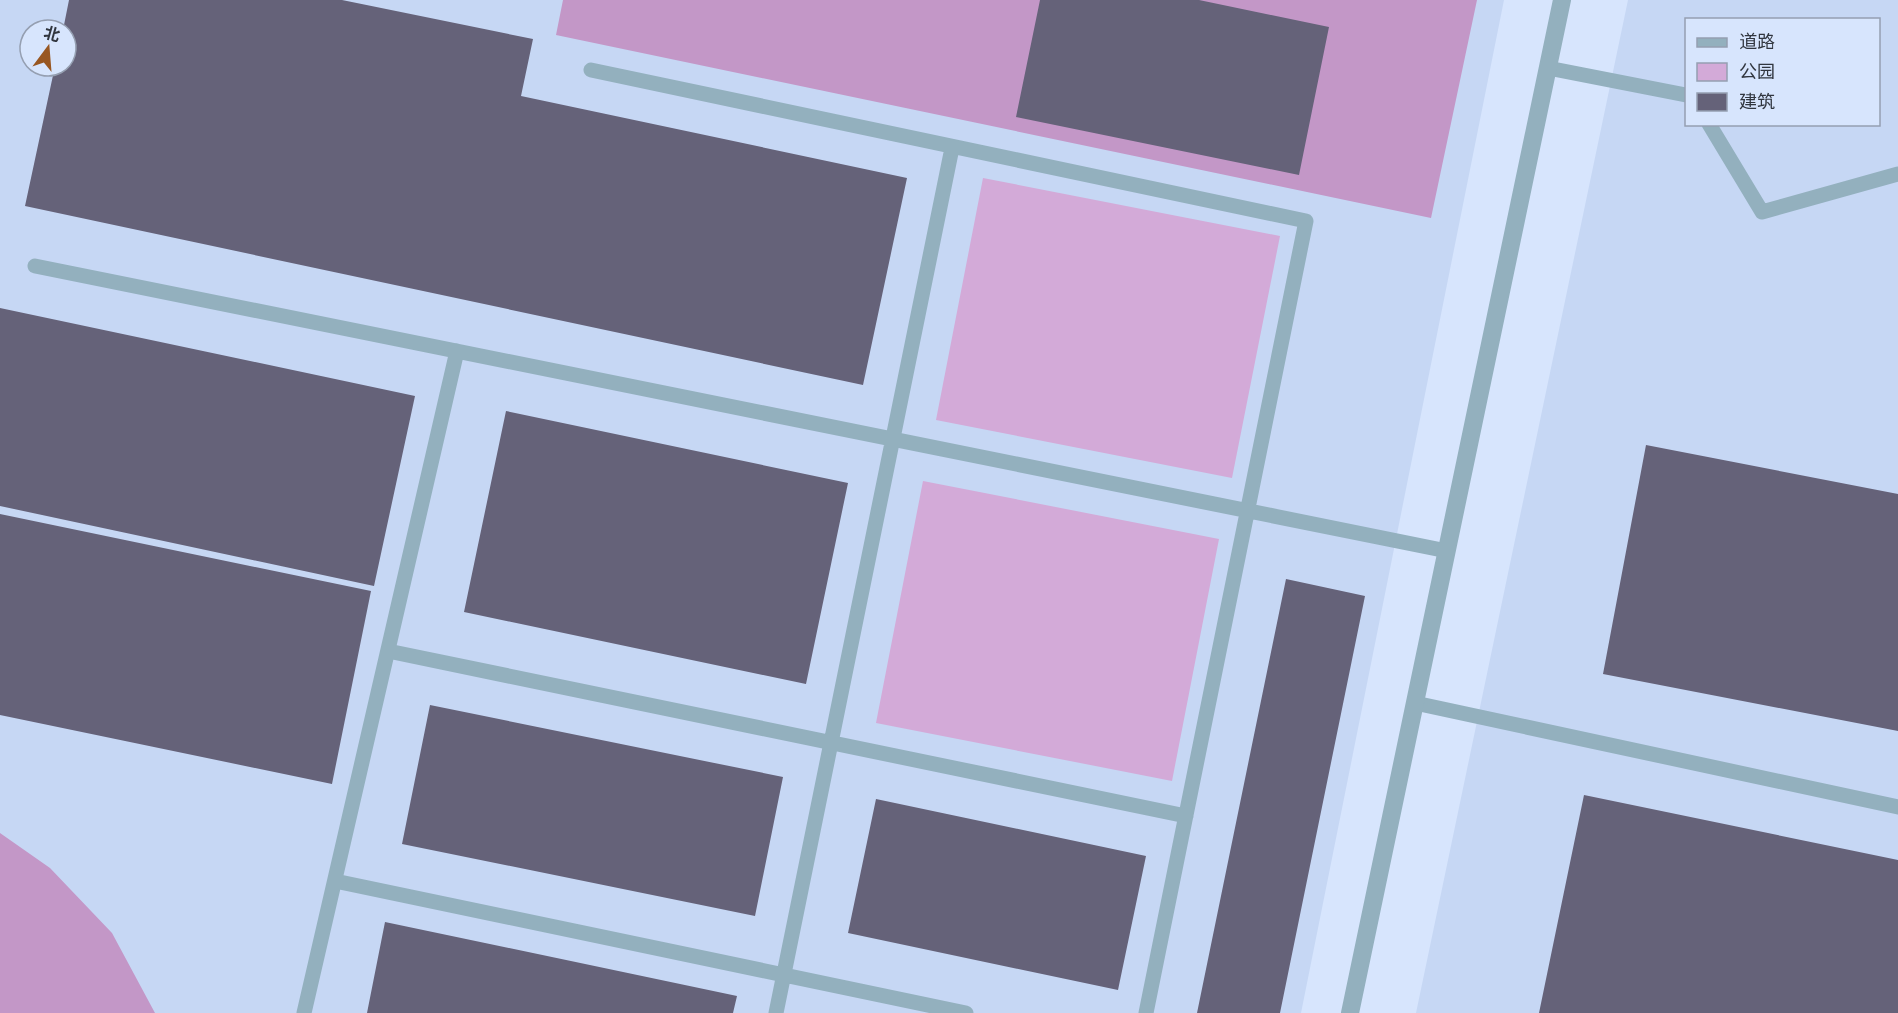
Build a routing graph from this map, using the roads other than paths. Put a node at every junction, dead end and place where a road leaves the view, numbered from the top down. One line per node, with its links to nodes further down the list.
1 (1562, 0): 2 (street)
2 (1548, 68): 4 (lane); 12 (street)
3 (591, 70): 6 (lane)
4 (1685, 95)
5 (1710, 126): 7 (lane)
6 (952, 148): 10 (lane); 11 (lane)
7 (1898, 174)
8 (35, 266): 9 (lane)
9 (457, 351): 10 (lane); 13 (lane)
10 (892, 439): 11 (lane); 15 (lane)
11 (1247, 511): 12 (lane); 17 (lane)
12 (1447, 551): 14 (street)
13 (388, 651): 15 (lane); 18 (lane)
14 (1415, 703): 16 (lane); 24 (street)
15 (831, 743): 17 (lane); 19 (lane)
16 (1898, 807)
17 (1186, 816): 23 (lane)
18 (335, 881): 19 (lane); 20 (lane)
19 (784, 975): 21 (lane); 22 (lane)
20 (304, 1013)
21 (776, 1013)
22 (966, 1013)
23 (1146, 1013)
24 (1350, 1013)

